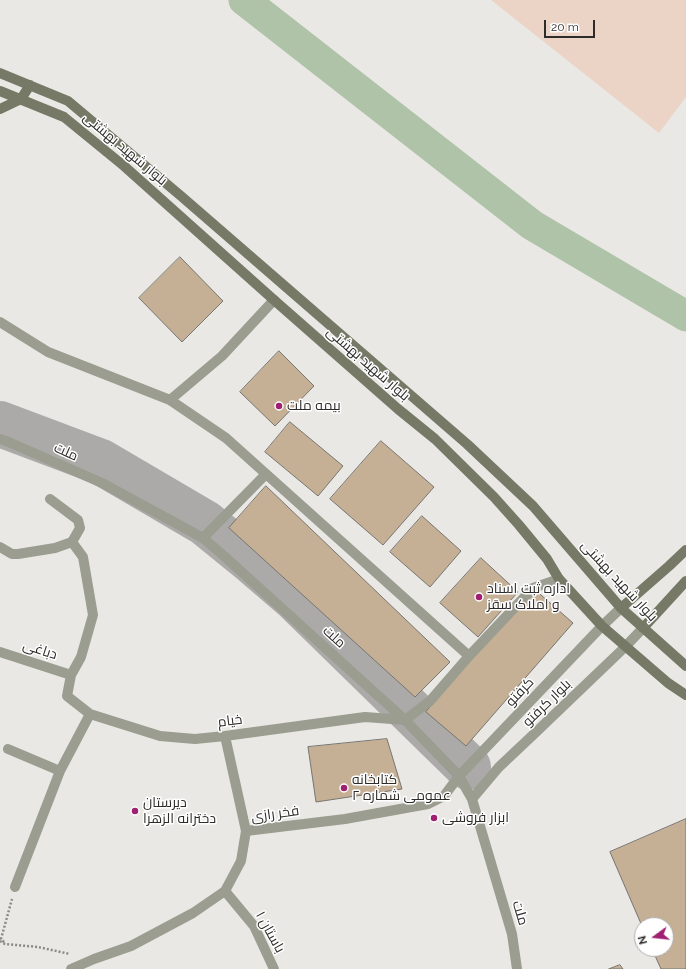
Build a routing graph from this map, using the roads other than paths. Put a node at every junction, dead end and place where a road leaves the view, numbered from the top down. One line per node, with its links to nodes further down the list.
1 (0, 73): 2 (main road, بلوار شهید بهشتی)
2 (30, 85): 4 (main road); 18 (main road, بلوار شهید بهشتی)
3 (0, 91): 4 (main road, بلوار شهید بهشتی)
4 (21, 99): 5 (main road); 6 (main road, بلوار شهید بهشتی)
5 (0, 109)
6 (274, 300): 8 (street); 16 (main road, بلوار شهید بهشتی)
7 (0, 322): 8 (street)
8 (170, 400): 10 (street)
9 (0, 439): 12 (street, ملت)
10 (266, 474): 12 (street); 23 (street)
11 (50, 499): 13 (street)
12 (203, 538): 28 (street, ملت)
13 (72, 542): 14 (street); 25 (street)
14 (0, 547)
15 (686, 550): 18 (main road)
16 (559, 579): 19 (main road, بلوار شهید بهشتی); 23 (street)
17 (684, 582): 20 (main road)
18 (621, 608): 19 (street, کرفتو); 20 (main road, بلوار شهید بهشتی)
19 (602, 626): 21 (main road, بلوار شهید بهشتی); 32 (street, کرفتو)
20 (643, 628): 21 (street, بلوار کرفتو); 24 (main road, بلوار شهید بهشتی)
21 (625, 646): 26 (main road, بلوار شهید بهشتی); 33 (street, بلوار کرفتو)
22 (0, 652): 25 (street, دباغی)
23 (469, 656): 28 (street)
24 (686, 666)
25 (71, 675): 27 (street, خیام)
26 (686, 695)
27 (90, 714): 29 (street, خیام); 31 (street)
28 (405, 720): 29 (street, خیام); 32 (street, ملت)
29 (225, 736): 34 (street)
30 (8, 749): 31 (street)
31 (60, 771): 35 (street)
32 (459, 776): 33 (street, ملت); 34 (street, فخر رازی)
33 (472, 799): 39 (street, ملت)
34 (246, 831): 36 (street, فخر رازی)
35 (15, 887)
36 (225, 891): 37 (street, فخر رازی); 38 (street, باستان ۱)
37 (71, 969)
38 (274, 969)
39 (517, 969)

